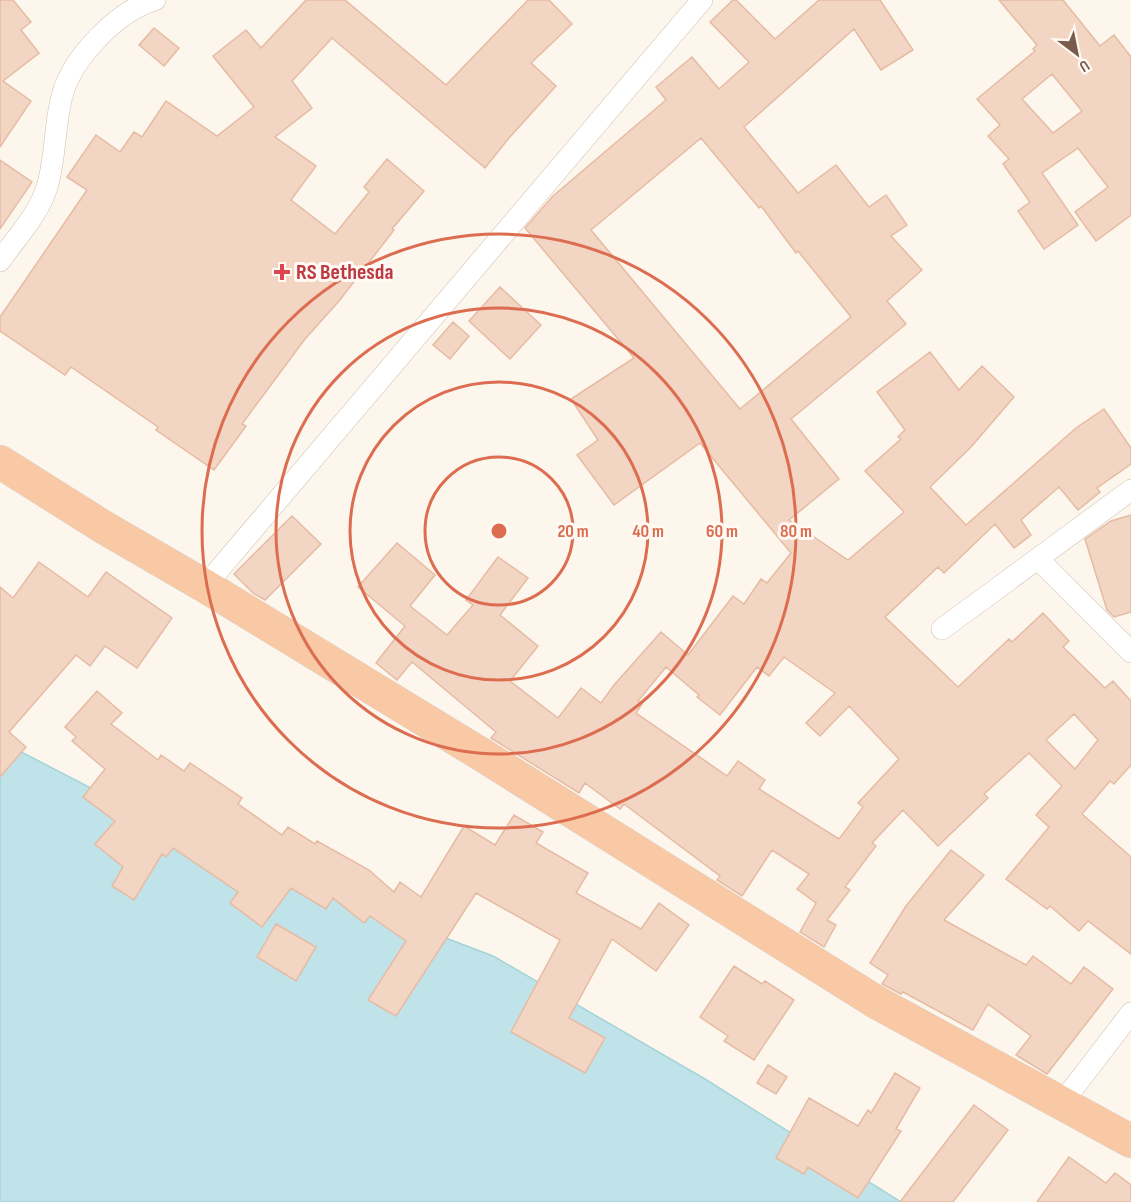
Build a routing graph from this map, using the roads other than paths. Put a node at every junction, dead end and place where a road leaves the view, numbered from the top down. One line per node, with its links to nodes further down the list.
1 (154, 0): 3 (street)
2 (702, 0): 7 (street)
3 (0, 261)
4 (0, 462): 7 (highway)
5 (1131, 490): 6 (street)
6 (1038, 559): 8 (street); 9 (street)
7 (205, 586): 11 (highway)
8 (942, 629)
9 (1131, 652)
10 (1131, 1013): 11 (street)
11 (1062, 1103): 12 (highway)
12 (1131, 1141)

